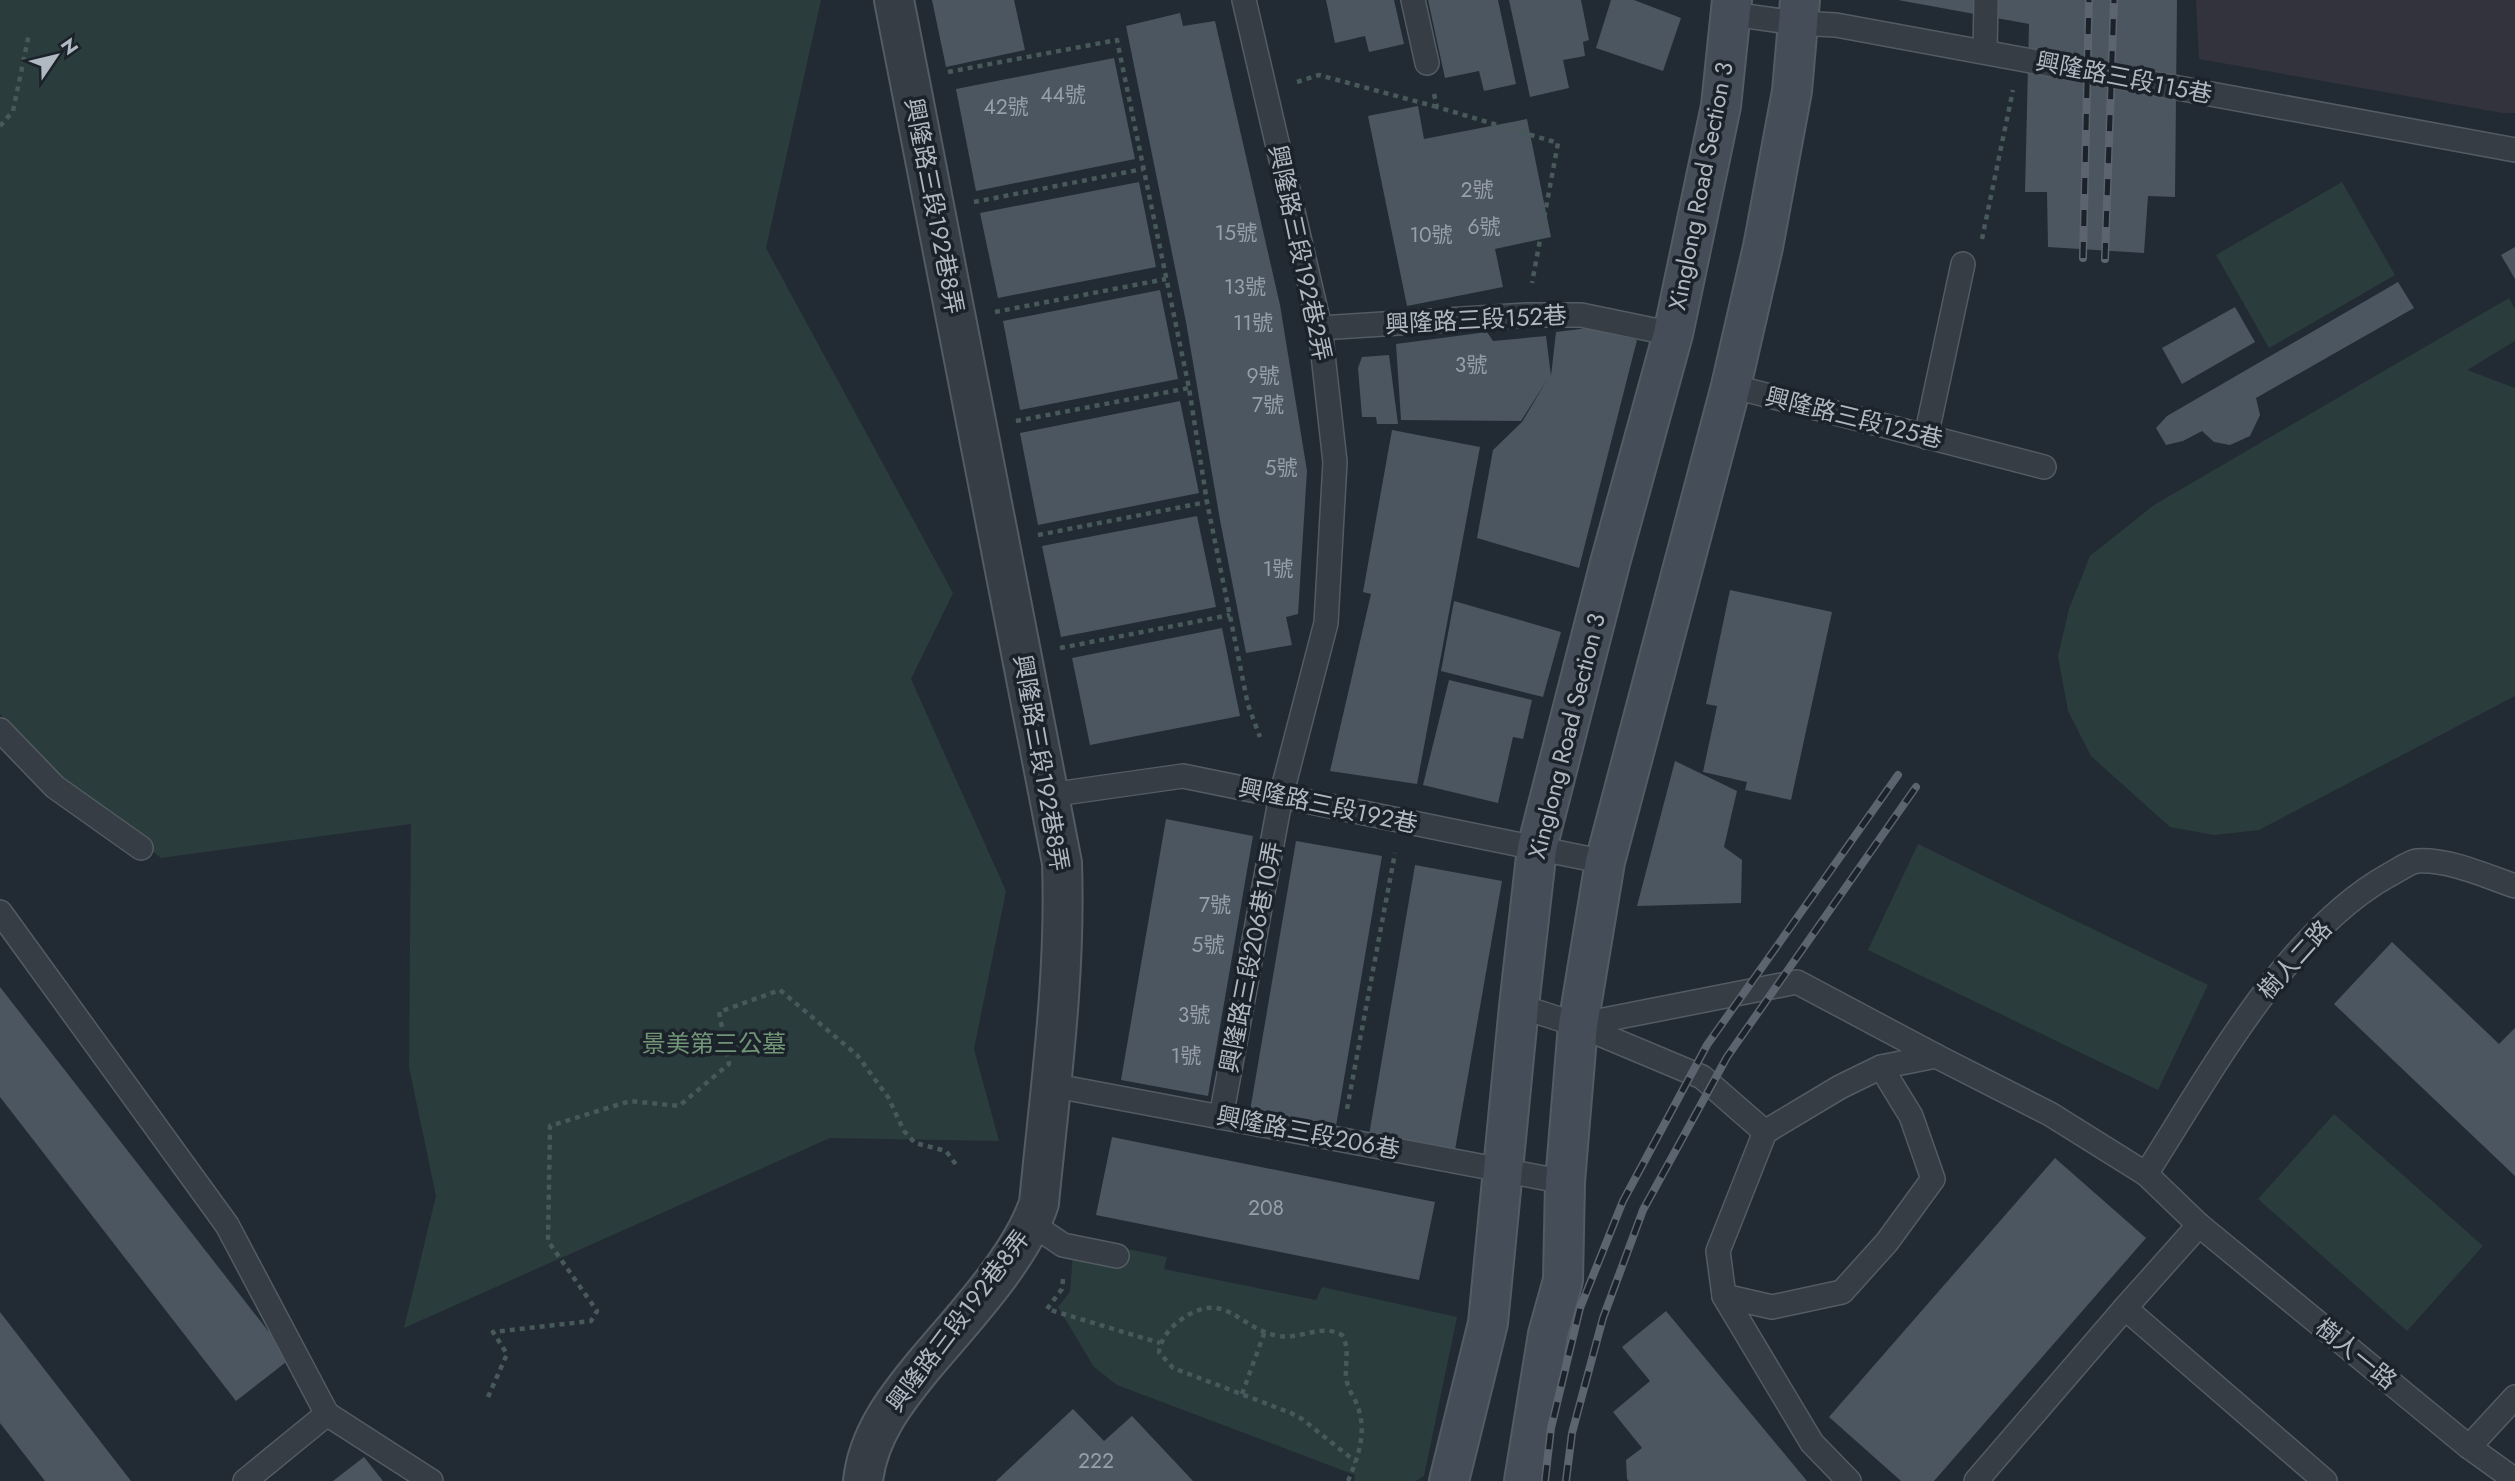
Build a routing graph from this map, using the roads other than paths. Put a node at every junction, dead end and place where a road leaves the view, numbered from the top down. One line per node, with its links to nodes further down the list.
1 (894, 0): 17 (street, 興隆路三段192巷8弄)
2 (1244, 0): 11 (lane, 興隆路三段192巷2弄)
3 (1413, 0): 8 (lane)
4 (1986, 0): 7 (lane)
5 (1732, 7): 6 (lane, 興隆路三段115巷); 12 (main road, Xinglong Road Section 3)
6 (1798, 11): 7 (lane, 興隆路三段115巷); 13 (main road)
7 (1985, 51): 9 (lane, 興隆路三段115巷)
8 (1427, 63)
9 (2515, 150)
10 (1963, 264): 14 (lane)
11 (1320, 328): 12 (lane, 興隆路三段152巷); 18 (lane, 興隆路三段192巷2弄)
12 (1673, 334): 20 (main road, Xinglong Road Section 3)
13 (1731, 386): 14 (lane, 興隆路三段125巷); 21 (main road)
14 (1926, 437): 15 (lane, 興隆路三段125巷)
15 (2043, 467)
16 (0, 730): 19 (lane)
17 (1049, 795): 18 (lane, 興隆路三段192巷); 28 (street, 興隆路三段192巷8弄)
18 (1281, 796): 20 (lane, 興隆路三段192巷); 29 (lane, 興隆路三段206巷10弄)
19 (141, 848)
20 (1537, 848): 21 (lane, 興隆路三段192巷); 24 (main road, Xinglong Road Section 3)
21 (1605, 862): 25 (main road)
22 (2515, 886): 32 (lane, 樹人二路)
23 (0, 912): 40 (lane)
24 (1519, 1006): 25 (lane); 31 (main road, Xinglong Road Section 3)
25 (1578, 1025): 26 (lane, 樹人一路); 30 (lane); 33 (main road)
26 (1936, 1056): 27 (lane); 32 (lane, 樹人一路)
27 (1881, 1067): 30 (lane); 37 (lane)
28 (1051, 1085): 29 (lane, 興隆路三段206巷); 34 (street, 興隆路三段192巷8弄)
29 (1221, 1117): 31 (lane, 興隆路三段206巷)
30 (1765, 1132): 37 (lane)
31 (1502, 1170): 33 (lane, 興隆路三段206巷); 46 (main road, Xinglong Road Section 3)
32 (2146, 1174): 35 (lane, 樹人一路)
33 (1565, 1182): 47 (main road)
34 (1032, 1224): 36 (lane); 45 (street, 興隆路三段192巷8弄)
35 (2199, 1225): 38 (lane); 41 (lane, 樹人一路)
36 (1118, 1256)
37 (1724, 1296): 48 (lane)
38 (2125, 1308): 49 (lane); 50 (lane)
39 (2515, 1398): 41 (lane)
40 (327, 1414): 43 (lane); 44 (lane)
41 (2469, 1447): 42 (lane, 樹人一路)
42 (2515, 1480)
43 (245, 1481)
44 (431, 1481)
45 (863, 1481)
46 (1449, 1481)
47 (1524, 1481)
48 (1849, 1481)
49 (1976, 1481)
50 (2325, 1481)

